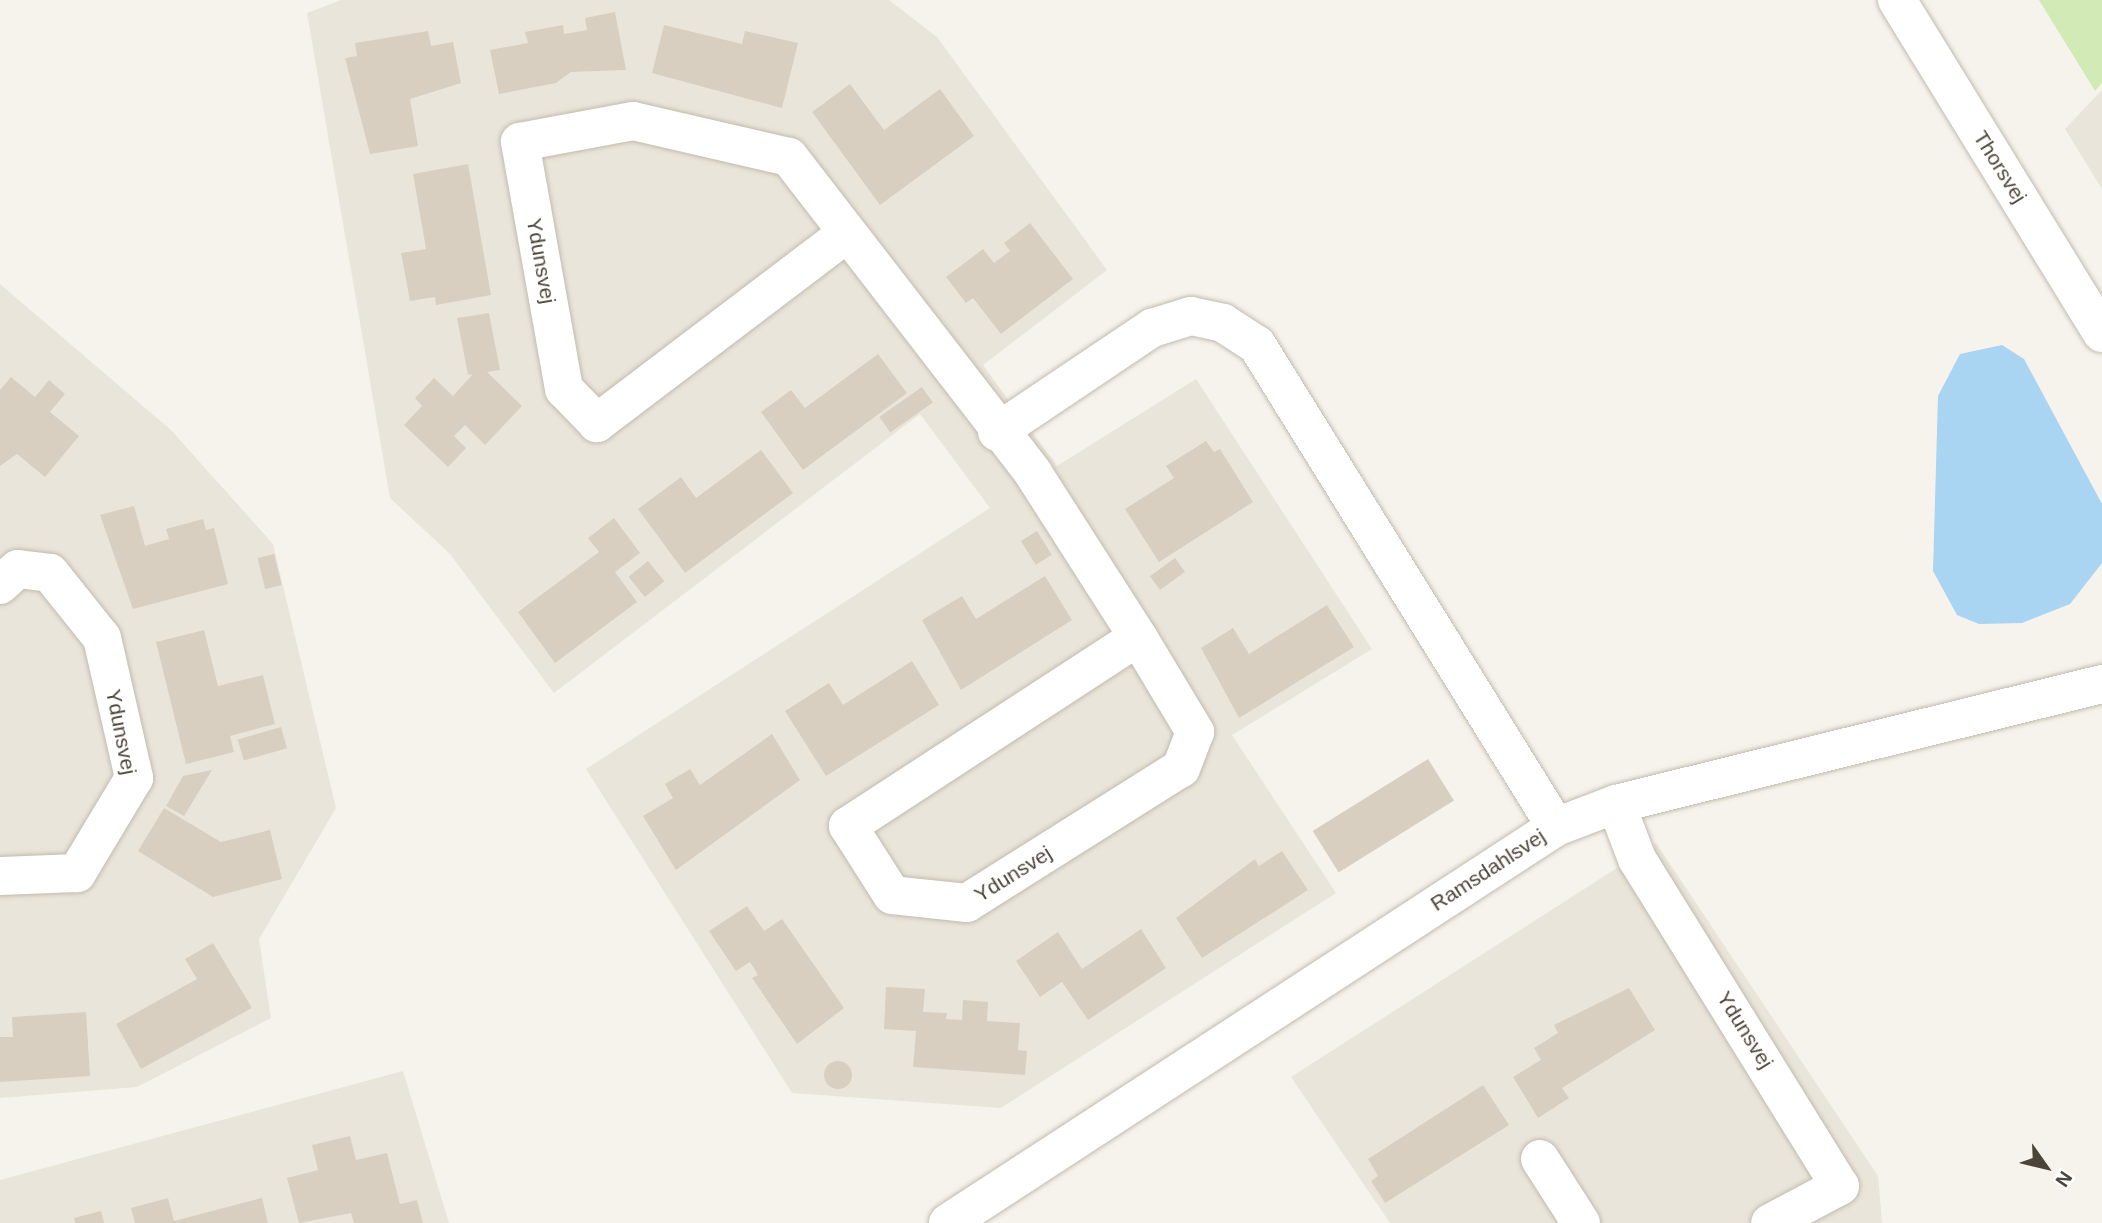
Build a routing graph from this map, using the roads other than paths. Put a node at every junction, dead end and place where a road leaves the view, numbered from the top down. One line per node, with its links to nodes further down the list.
1 (1897, 0): 3 (street, Thorsvej)
2 (846, 234): 2 (street, Ydunsvej); 4 (street, Ydunsvej)
3 (2102, 333)
4 (997, 432): 6 (street, Ydunsvej); 9 (street)
5 (0, 584): 10 (street, Ydunsvej)
6 (1138, 637): 6 (street, Ydunsvej)
7 (2102, 684): 8 (street, Ramsdahlsvej)
8 (1616, 804): 9 (street, Ramsdahlsvej); 14 (street, Ydunsvej)
9 (1556, 827): 12 (street, Ramsdahlsvej)
10 (0, 876)
11 (1540, 1159): 13 (street)
12 (948, 1223)
13 (1581, 1223)
14 (1770, 1223)

